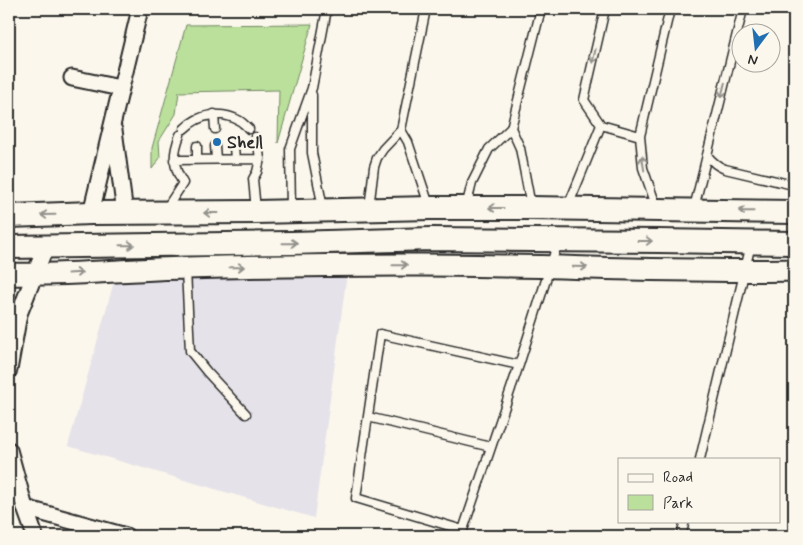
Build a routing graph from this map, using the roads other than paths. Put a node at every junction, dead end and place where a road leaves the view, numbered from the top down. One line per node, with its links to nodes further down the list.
1 (140, 9): 9 (street)
2 (327, 9): 10 (lane)
3 (426, 9): 21 (lane)
4 (541, 9): 16 (lane)
5 (604, 9): 15 (lane, one-way to 15)
6 (670, 9): 22 (lane)
7 (743, 9): 27 (lane, one-way to 27)
8 (72, 78): 9 (street)
9 (120, 88): 13 (street)
10 (312, 88): 40 (lane); 43 (lane)
11 (214, 114): 12 (lane); 14 (lane); 18 (lane)
12 (234, 118): 19 (lane); 20 (lane)
13 (113, 120): 45 (street); 46 (street)
14 (196, 120): 17 (lane); 31 (lane)
15 (600, 125): 22 (lane); 37 (lane)
16 (511, 128): 35 (lane); 36 (lane)
17 (196, 129)
18 (215, 129)
19 (234, 129)
20 (249, 129)
21 (401, 130): 34 (lane); 38 (lane)
22 (640, 136): 39 (lane, one-way to 22)
23 (254, 137): 30 (lane)
24 (197, 146): 32 (lane)
25 (215, 146): 28 (lane)
26 (234, 146): 29 (lane)
27 (707, 155): 33 (lane); 41 (lane)
28 (216, 159): 29 (lane); 32 (lane)
29 (235, 159): 30 (lane)
30 (260, 159): 42 (lane)
31 (174, 160): 32 (lane); 47 (lane)
32 (197, 160)
33 (794, 181)
34 (430, 208): 35 (main road); 38 (main road)
35 (465, 208): 36 (main road, one-way to 35)
36 (531, 208): 37 (main road)
37 (566, 209): 39 (main road)
38 (369, 210): 40 (main road)
39 (658, 210): 41 (main road)
40 (323, 211): 43 (main road)
41 (693, 211): 44 (main road, one-way to 41)
42 (256, 212): 43 (main road); 47 (main road, one-way to 47)
43 (290, 212)
44 (794, 212)
45 (91, 213): 46 (main road); 48 (main road, one-way to 48)
46 (126, 213): 47 (main road)
47 (164, 213)
48 (9, 216)
49 (558, 240): 50 (main road, one-way to 50); 52 (main road, one-way to 49); 54 (lane)
50 (752, 242): 51 (main road); 57 (lane)
51 (794, 243)
52 (46, 246): 53 (main road); 59 (street)
53 (9, 247)
54 (550, 266): 55 (street, one-way to 54); 57 (street, one-way to 57); 60 (lane)
55 (186, 268): 59 (street, one-way to 55); 62 (lane)
56 (794, 270): 57 (street)
57 (745, 271): 66 (lane)
58 (9, 274): 59 (street)
59 (35, 275): 61 (street)
60 (519, 365): 63 (lane); 64 (lane)
61 (9, 370)
62 (246, 414)
63 (368, 417): 64 (lane); 64 (lane)
64 (491, 447)
65 (9, 450): 67 (street)
66 (700, 458)
67 (25, 508): 69 (street); 70 (street)
68 (685, 522): 71 (lane)
69 (36, 536)
70 (126, 536)
71 (681, 536)

